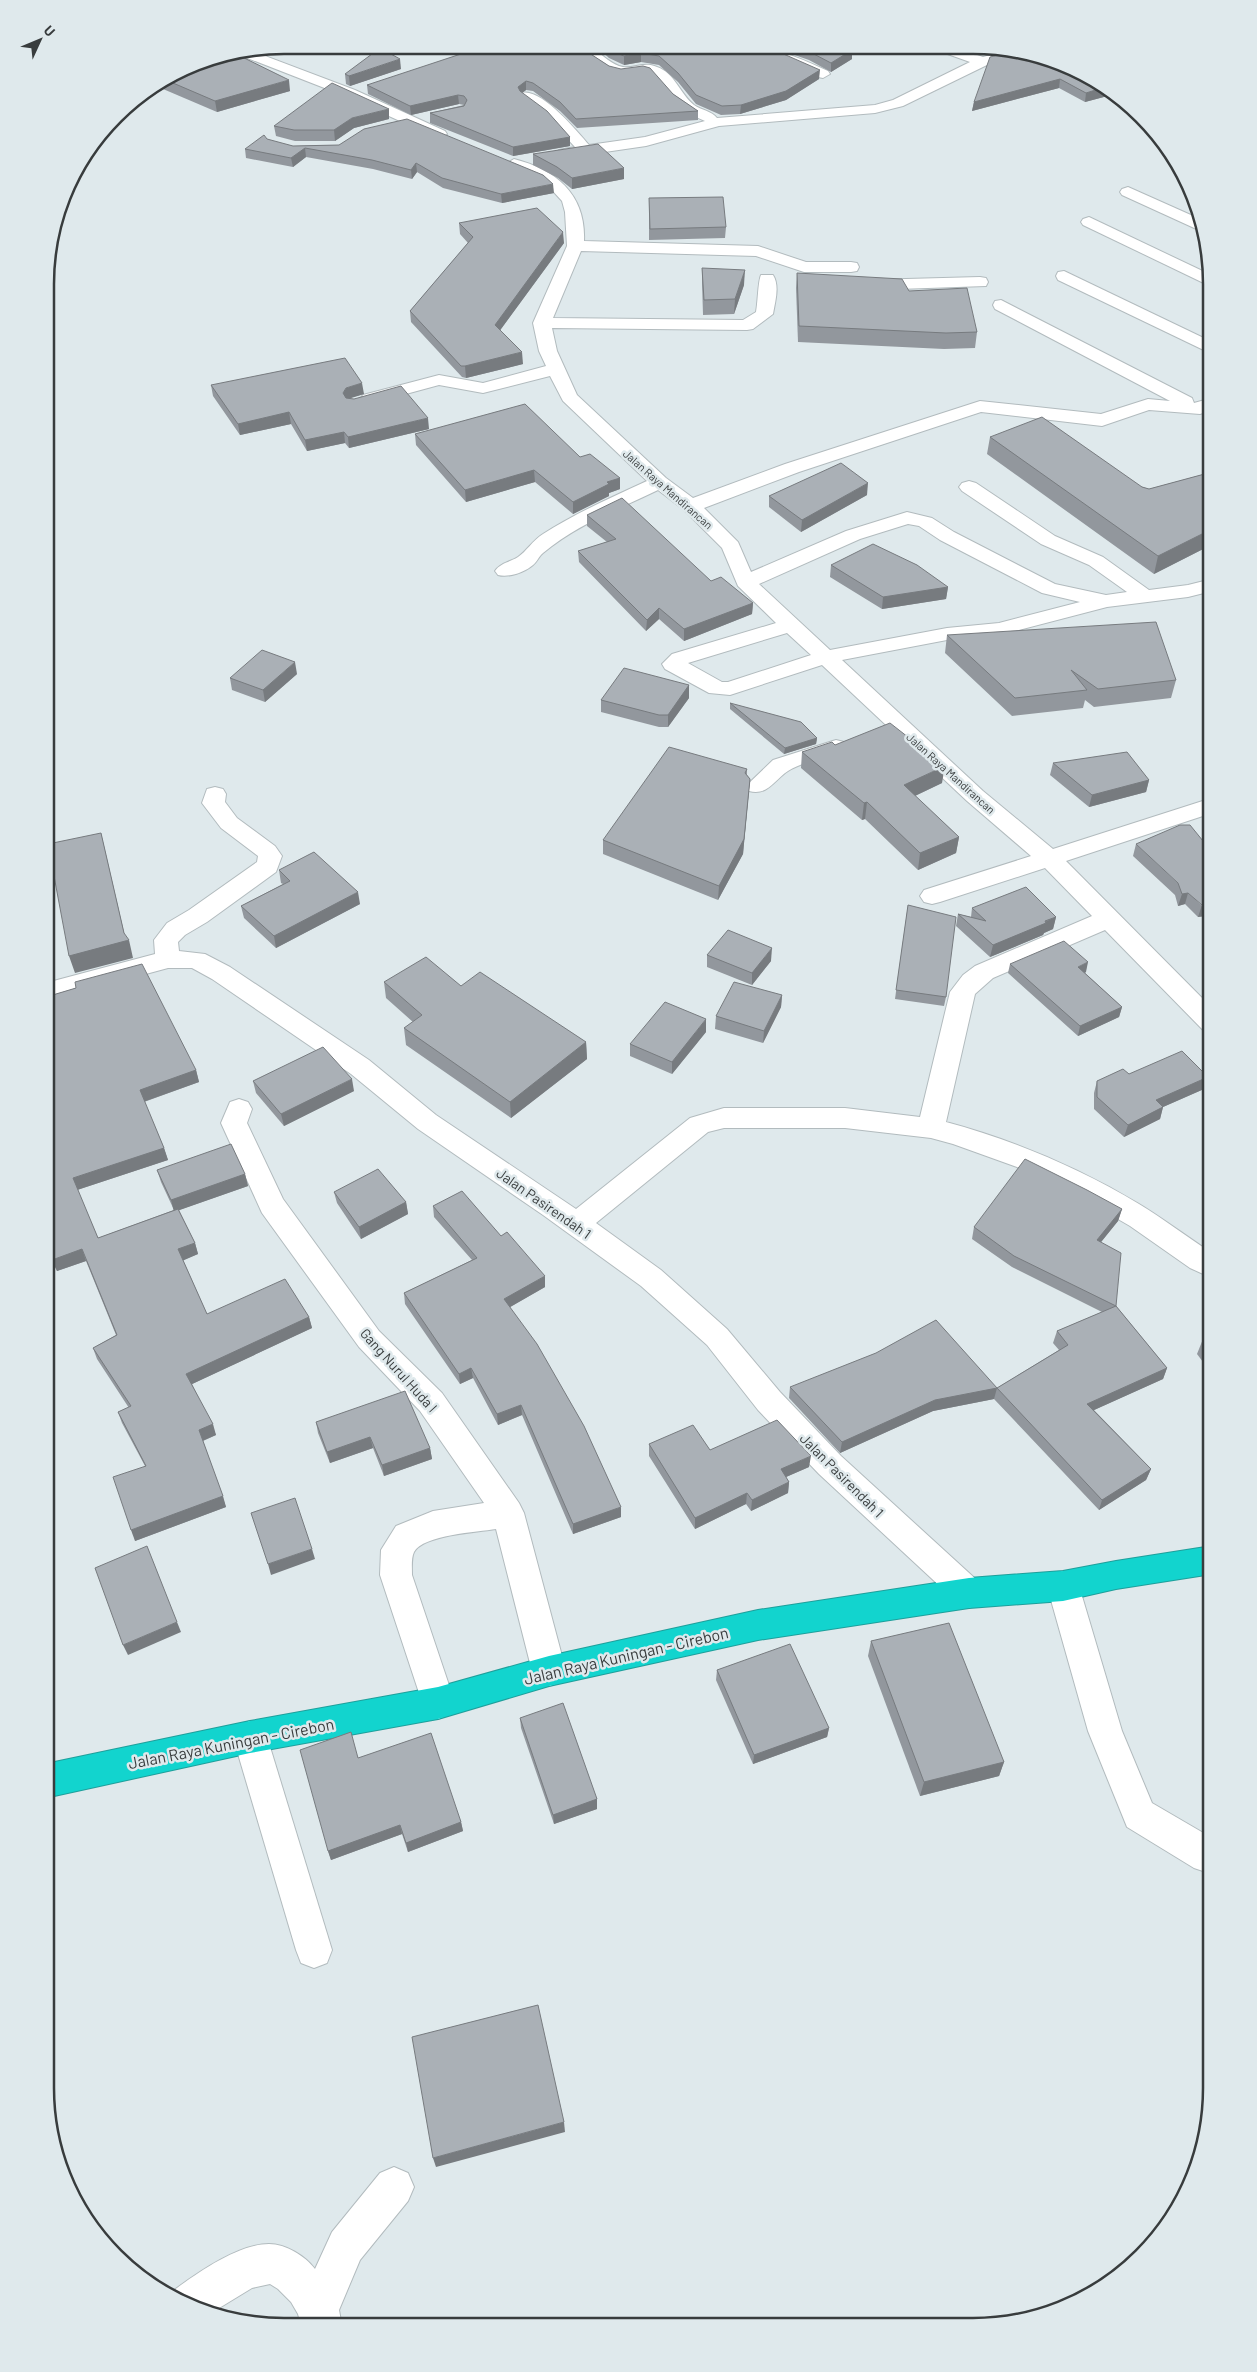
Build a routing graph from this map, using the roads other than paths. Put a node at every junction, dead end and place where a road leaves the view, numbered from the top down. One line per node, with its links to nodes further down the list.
1 (591, 54): 13 (street)
2 (777, 54): 7 (street)
3 (960, 54): 6 (street)
4 (252, 56): 9 (street)
5 (1004, 56): 6 (street)
6 (982, 62): 13 (street)
7 (823, 74)
8 (369, 86): 9 (street)
9 (350, 93): 12 (street)
10 (526, 96): 16 (street)
11 (432, 115): 12 (street)
12 (408, 121): 14 (street); 15 (street)
13 (719, 122): 16 (street)
14 (384, 127)
15 (452, 138)
16 (586, 150): 20 (street)
17 (1128, 192): 19 (street)
18 (1089, 222): 24 (street)
19 (1195, 223)
20 (575, 246): 21 (street); 30 (street)
21 (758, 251): 22 (street); 25 (street)
22 (851, 267)
23 (1064, 276): 31 (street)
24 (1203, 278)
25 (767, 279): 27 (street); 30 (street)
26 (980, 282): 28 (street)
27 (811, 283)
28 (849, 284)
29 (1001, 305): 34 (street)
30 (542, 323): 32 (street, Jalan Raya Mandirancan)
31 (1203, 345)
32 (555, 369): 33 (street); 36 (street, Jalan Raya Mandirancan)
33 (355, 404)
34 (1203, 405)
35 (1203, 406): 38 (street)
36 (659, 482): 38 (street, Jalan Raya Mandirancan); 39 (street)
37 (969, 487): 42 (street)
38 (691, 506): 40 (street, Jalan Raya Mandirancan)
39 (505, 571)
40 (745, 582): 43 (street); 44 (street, Jalan Raya Mandirancan)
41 (1203, 587): 42 (street)
42 (1145, 596): 43 (street)
43 (1106, 602): 45 (street)
44 (790, 626): 45 (street, Jalan Raya Mandirancan); 45 (street)
45 (825, 658): 50 (street, Jalan Raya Mandirancan)
46 (854, 741): 47 (street)
47 (757, 786)
48 (215, 794): 53 (street)
49 (1203, 808): 50 (street)
50 (1050, 859): 51 (street); 52 (street, Jalan Raya Mandirancan)
51 (932, 896)
52 (1108, 919): 55 (street, Jalan Raya Mandirancan); 57 (street)
53 (168, 959): 54 (street, Jalan Pasirendah 1); 58 (street, Jalan Pasirendah 1)
54 (54, 990)
55 (1203, 1015)
56 (239, 1109): 60 (street, Gang Nurul Huda I)
57 (931, 1128): 58 (street); 59 (street)
58 (576, 1224): 63 (street, Jalan Pasirendah 1)
59 (1203, 1262)
60 (508, 1513): 64 (street, Gang Nurul Huda I); 65 (street)
61 (1203, 1561): 62 (highway, Jalan Raya Kuningan - Cirebon)
62 (1063, 1586): 63 (highway, Jalan Raya Kuningan - Cirebon); 68 (street)
63 (969, 1593): 64 (highway, Jalan Raya Kuningan - Cirebon)
64 (549, 1671): 65 (highway, Jalan Raya Kuningan - Cirebon)
65 (438, 1703): 66 (highway, Jalan Raya Kuningan - Cirebon)
66 (250, 1737): 67 (highway, Jalan Raya Kuningan - Cirebon); 69 (street)
67 (54, 1779)
68 (1203, 1854)
69 (314, 1950)
70 (394, 2188): 72 (street)
71 (194, 2300): 72 (street)
72 (319, 2317)

